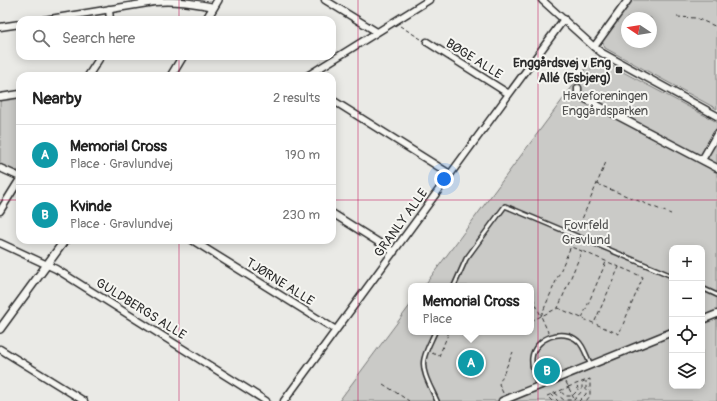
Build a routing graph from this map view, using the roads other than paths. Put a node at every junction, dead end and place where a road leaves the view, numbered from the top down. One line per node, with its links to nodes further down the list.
1 (218, 0): 6 (street)
2 (325, 0): 14 (street)
3 (429, 0): 14 (street)
4 (542, 0): 11 (street)
5 (628, 0): 16 (street)
6 (214, 7): 7 (street); 10 (street)
7 (109, 9): 8 (street); 9 (street)
8 (68, 16)
9 (110, 16)
10 (208, 16)
11 (564, 19): 16 (street); 25 (street, GRANLY ALLE)
12 (16, 25): 13 (street)
13 (0, 27)
14 (377, 32): 17 (street)
15 (427, 42): 25 (street, BØGE ALLE)
16 (594, 47): 29 (street)
17 (336, 58)
18 (98, 60): 21 (street)
19 (181, 60): 22 (street)
20 (332, 60): 23 (street)
21 (91, 72)
22 (173, 72)
23 (313, 72)
24 (578, 88): 31 (street)
25 (509, 94): 34 (street, GRANLY ALLE)
26 (16, 95): 27 (street)
27 (0, 97)
28 (336, 102): 34 (street)
29 (717, 116)
30 (717, 134): 31 (street)
31 (702, 160): 33 (street)
32 (0, 168): 35 (street)
33 (717, 168)
34 (450, 174): 42 (street, GRANLY ALLE)
35 (16, 176)
36 (16, 185): 37 (street)
37 (0, 211)
38 (336, 216): 42 (street)
39 (0, 243): 43 (street, GULDBERGS ALLE)
40 (62, 244): 43 (street)
41 (198, 244): 51 (street, TJØRNE ALLE)
42 (394, 252): 51 (street, GRANLY ALLE)
43 (47, 265): 50 (street); 59 (street, GULDBERGS ALLE)
44 (669, 275): 45 (lane)
45 (455, 283)
46 (705, 289): 47 (lane)
47 (717, 295)
48 (717, 314): 49 (street)
49 (705, 319)
50 (0, 329)
51 (336, 330): 60 (street, GRANLY ALLE)
52 (669, 333): 55 (street)
53 (434, 335): 61 (lane)
54 (0, 349): 58 (street)
55 (591, 365): 56 (street); 56 (lane)
56 (538, 386): 57 (street)
57 (504, 400)
58 (84, 401)
59 (266, 401)
60 (284, 401)
61 (437, 401)

